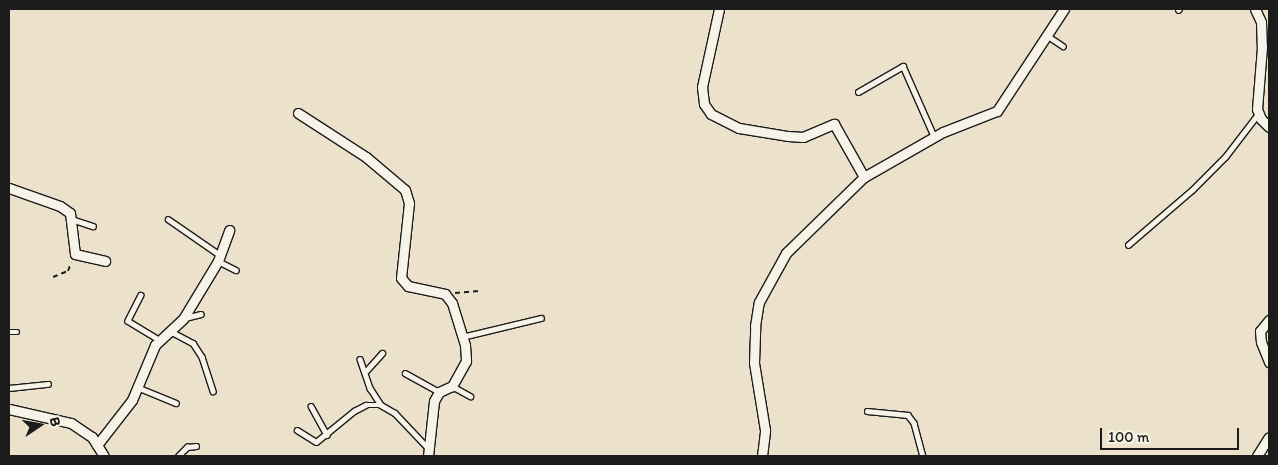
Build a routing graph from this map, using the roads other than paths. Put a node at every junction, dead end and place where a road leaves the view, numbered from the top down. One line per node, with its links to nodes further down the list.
1 (719, 9): 11 (street)
2 (1064, 9): 4 (street)
3 (1257, 10): 8 (street)
4 (1048, 36): 5 (lane); 10 (street)
5 (1063, 46)
6 (858, 92): 10 (lane)
7 (298, 113): 29 (street)
8 (1258, 114): 9 (street); 17 (lane)
9 (1269, 127)
10 (934, 136): 11 (street)
11 (864, 177): 56 (street)
12 (9, 188): 13 (street)
13 (71, 219): 15 (lane); 19 (street)
14 (168, 219): 18 (lane)
15 (93, 226)
16 (229, 230): 18 (street)
17 (1128, 245)
18 (219, 258): 20 (lane); 24 (street)
19 (105, 260)
20 (236, 270)
21 (141, 294): 30 (lane)
22 (201, 314): 24 (lane)
23 (541, 318): 29 (lane)
24 (183, 319): 28 (street)
25 (1269, 320): 33 (street)
26 (9, 332): 27 (lane)
27 (17, 332)
28 (172, 332): 30 (street); 40 (lane)
29 (462, 336): 37 (street)
30 (160, 340): 38 (street)
31 (382, 353): 34 (lane)
32 (360, 359): 34 (lane)
33 (1269, 362)
34 (366, 371): 44 (lane)
35 (405, 373): 41 (lane)
36 (48, 384): 39 (lane)
37 (452, 386): 41 (street); 42 (lane)
38 (137, 387): 43 (lane); 51 (street)
39 (9, 388)
40 (213, 391)
41 (439, 392): 53 (street)
42 (470, 396)
43 (176, 403)
44 (381, 405): 49 (lane); 53 (lane)
45 (311, 406): 49 (lane)
46 (9, 409): 51 (street)
47 (867, 411): 57 (lane)
48 (297, 430): 49 (lane)
49 (327, 436)
50 (1269, 437): 58 (street)
51 (97, 445): 54 (street)
52 (196, 446): 55 (lane)
53 (429, 453)
54 (104, 456)
55 (178, 456)
56 (762, 456)
57 (923, 456)
58 (1257, 456)

